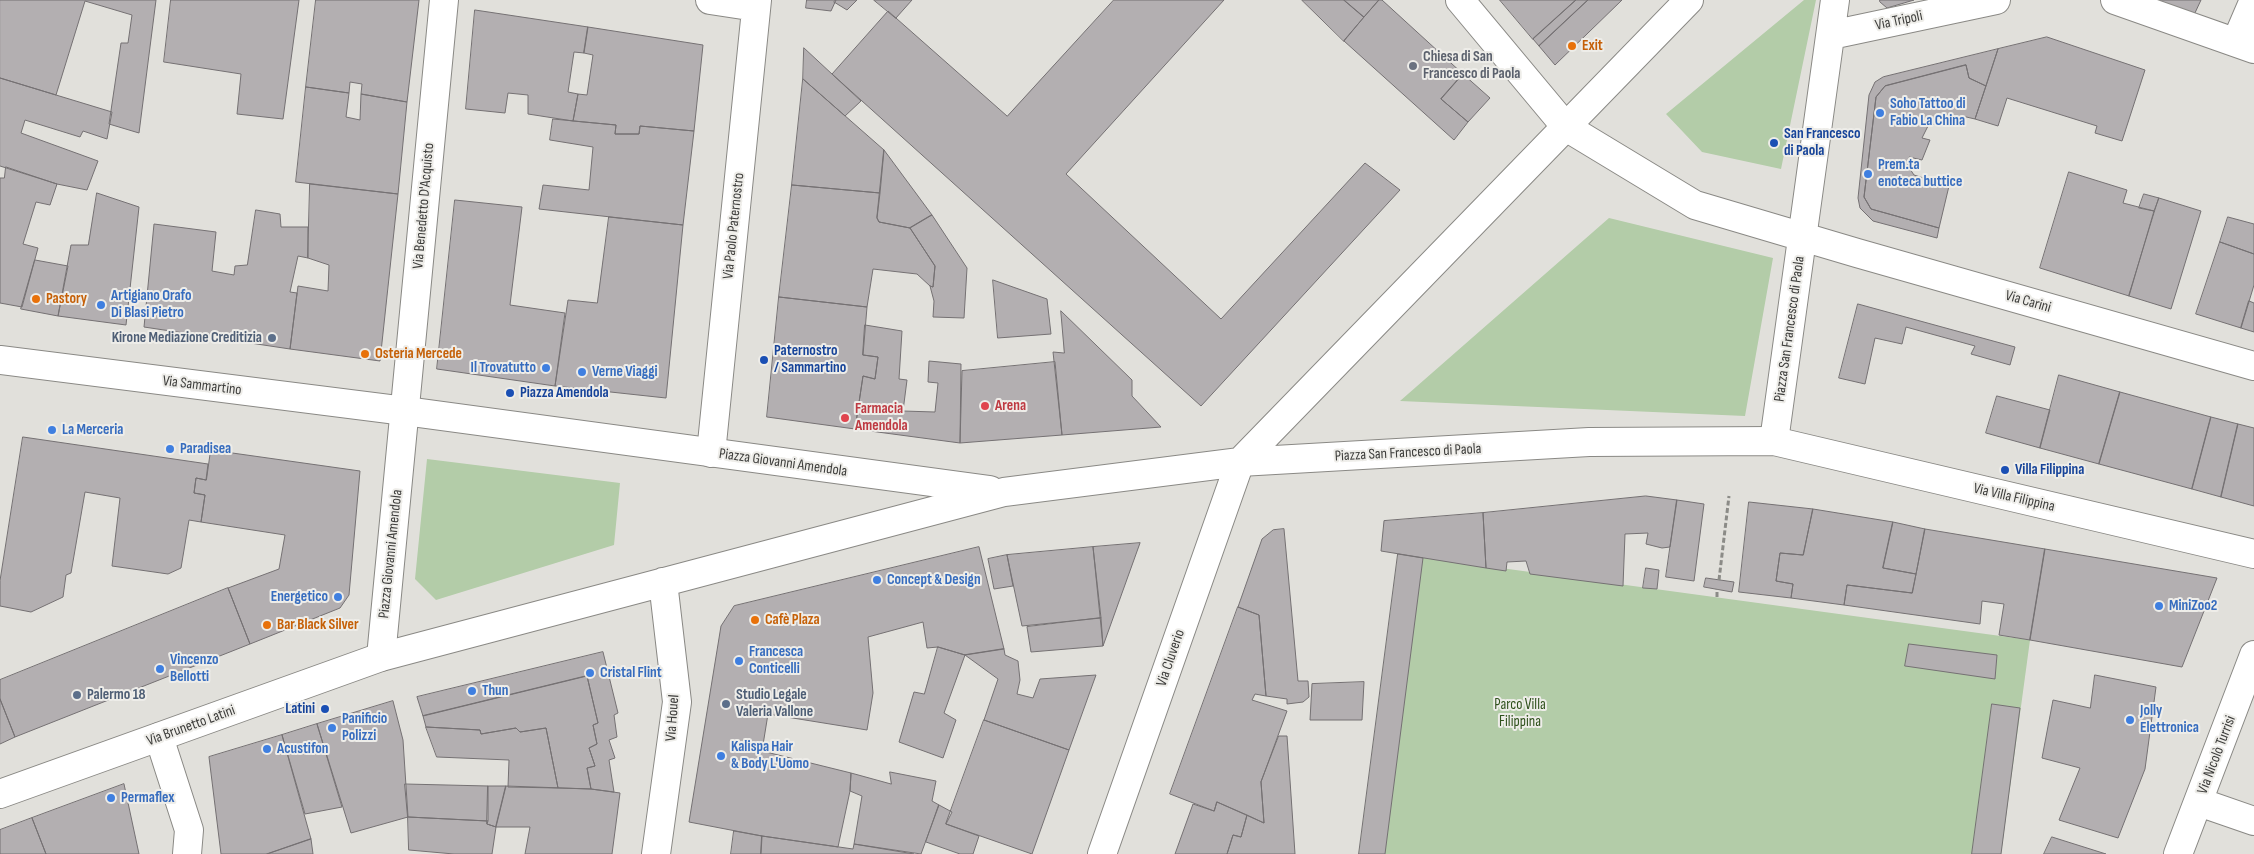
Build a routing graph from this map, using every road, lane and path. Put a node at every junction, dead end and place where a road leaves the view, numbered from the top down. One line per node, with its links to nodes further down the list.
1 (444, 0): 16 (street, Via Benedetto D'Acquisto)
2 (710, 0): 9 (street)
3 (1460, 0): 12 (street, Via Carini)
4 (1689, 0): 12 (street)
5 (1835, 0): 10 (street, Piazza San Francesco di Paola)
6 (1996, 0): 10 (street, Via Tripoli)
7 (2115, 0): 11 (street)
8 (2254, 0): 11 (street)
9 (757, 4): 18 (street, Via Paolo Paternostro)
10 (1831, 35): 13 (street, Piazza San Francesco di Paola)
11 (2245, 46)
12 (1566, 127): 13 (street, Via Carini); 19 (street)
13 (1803, 238): 15 (street, Via Carini); 17 (street, Piazza San Francesco di Paola)
14 (0, 360): 16 (street, Via Sammartino)
15 (2254, 366)
16 (405, 411): 18 (street, Piazza Giovanni Amendola); 28 (street, Piazza Giovanni Amendola)
17 (1774, 441): 19 (street, Piazza San Francesco di Paola); 22 (street, Via Villa Filippina)
18 (711, 453): 20 (street, Piazza Giovanni Amendola)
19 (1240, 462): 20 (street, Piazza Giovanni Amendola); 35 (street, Via Cluverio)
20 (1004, 492): 24 (street, Piazza Giovanni Amendola)
21 (1729, 496): 23 (path)
22 (2254, 554)
23 (1719, 580)
24 (663, 582): 28 (street, Piazza Giovanni Amendola); 34 (street, Via Houel)
25 (1718, 590): 26 (path)
26 (1717, 597)
27 (2254, 655): 31 (street, Via Nicolò Turrisi)
28 (381, 657): 29 (street, Via Brunetto Latini)
29 (159, 737): 30 (street, Via Brunetto Latini); 33 (street)
30 (0, 794)
31 (2199, 802): 32 (street); 36 (street, Via Nicolò Turrisi)
32 (2254, 821)
33 (187, 854)
34 (656, 854)
35 (1102, 854)
36 (2178, 854)

